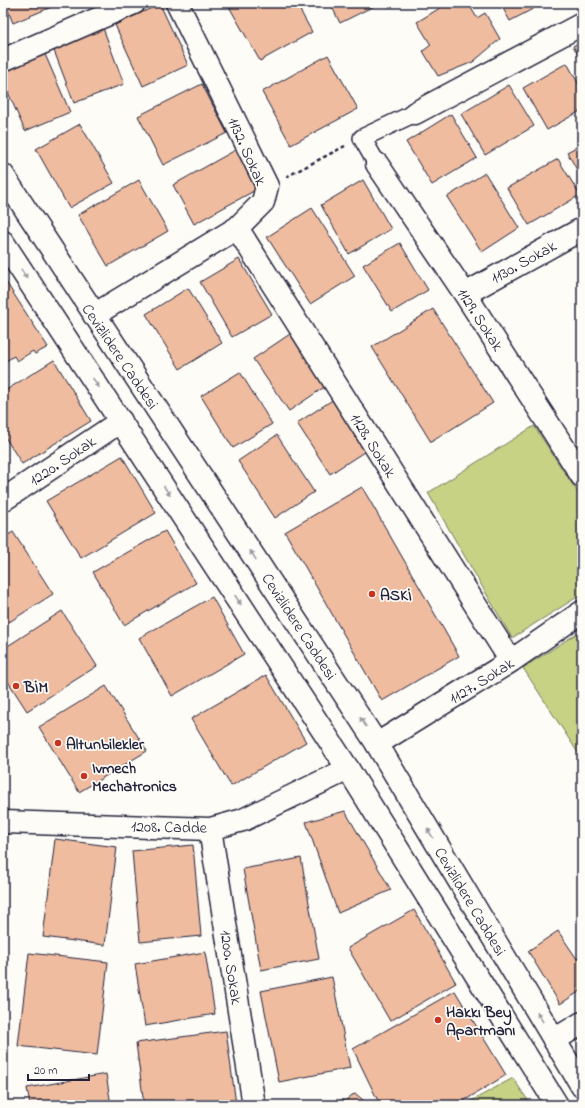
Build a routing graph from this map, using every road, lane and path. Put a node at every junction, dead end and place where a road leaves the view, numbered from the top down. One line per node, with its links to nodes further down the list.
1 (134, 3): 4 (street)
2 (177, 3): 9 (street, 1132. Sokak)
3 (582, 24): 5 (street)
4 (3, 60)
5 (415, 113): 6 (street)
6 (362, 138): 7 (street); 9 (path)
7 (377, 164): 13 (street, 1129. Sokak)
8 (3, 175): 14 (street, Cevizlidere Caddesi)
9 (267, 186): 10 (street, 1132. Sokak)
10 (237, 228): 14 (street, 1132. Sokak); 19 (street, 1128. Sokak)
11 (582, 229): 13 (street, 1130. Sokak)
12 (3, 242): 15 (street, one-way to 15)
13 (465, 294): 16 (street, 1129. Sokak)
14 (94, 315): 20 (street, Cevizlidere Caddesi, one-way to 14)
15 (121, 421): 17 (street, 1220. Sokak); 21 (street, one-way to 21)
16 (582, 476)
17 (3, 500)
18 (582, 612): 19 (street, 1127. Sokak)
19 (511, 661): 20 (street, 1127. Sokak)
20 (377, 744): 25 (street, Cevizlidere Caddesi, one-way to 20)
21 (348, 770): 23 (street, 1208. Cadde); 28 (street)
22 (3, 822): 23 (street, 1208. Cadde)
23 (210, 829): 27 (street, 1200. Sokak)
24 (582, 1023): 25 (street)
25 (554, 1040): 26 (street, Cevizlidere Caddesi)
26 (582, 1086)
27 (254, 1105)
28 (557, 1105)

